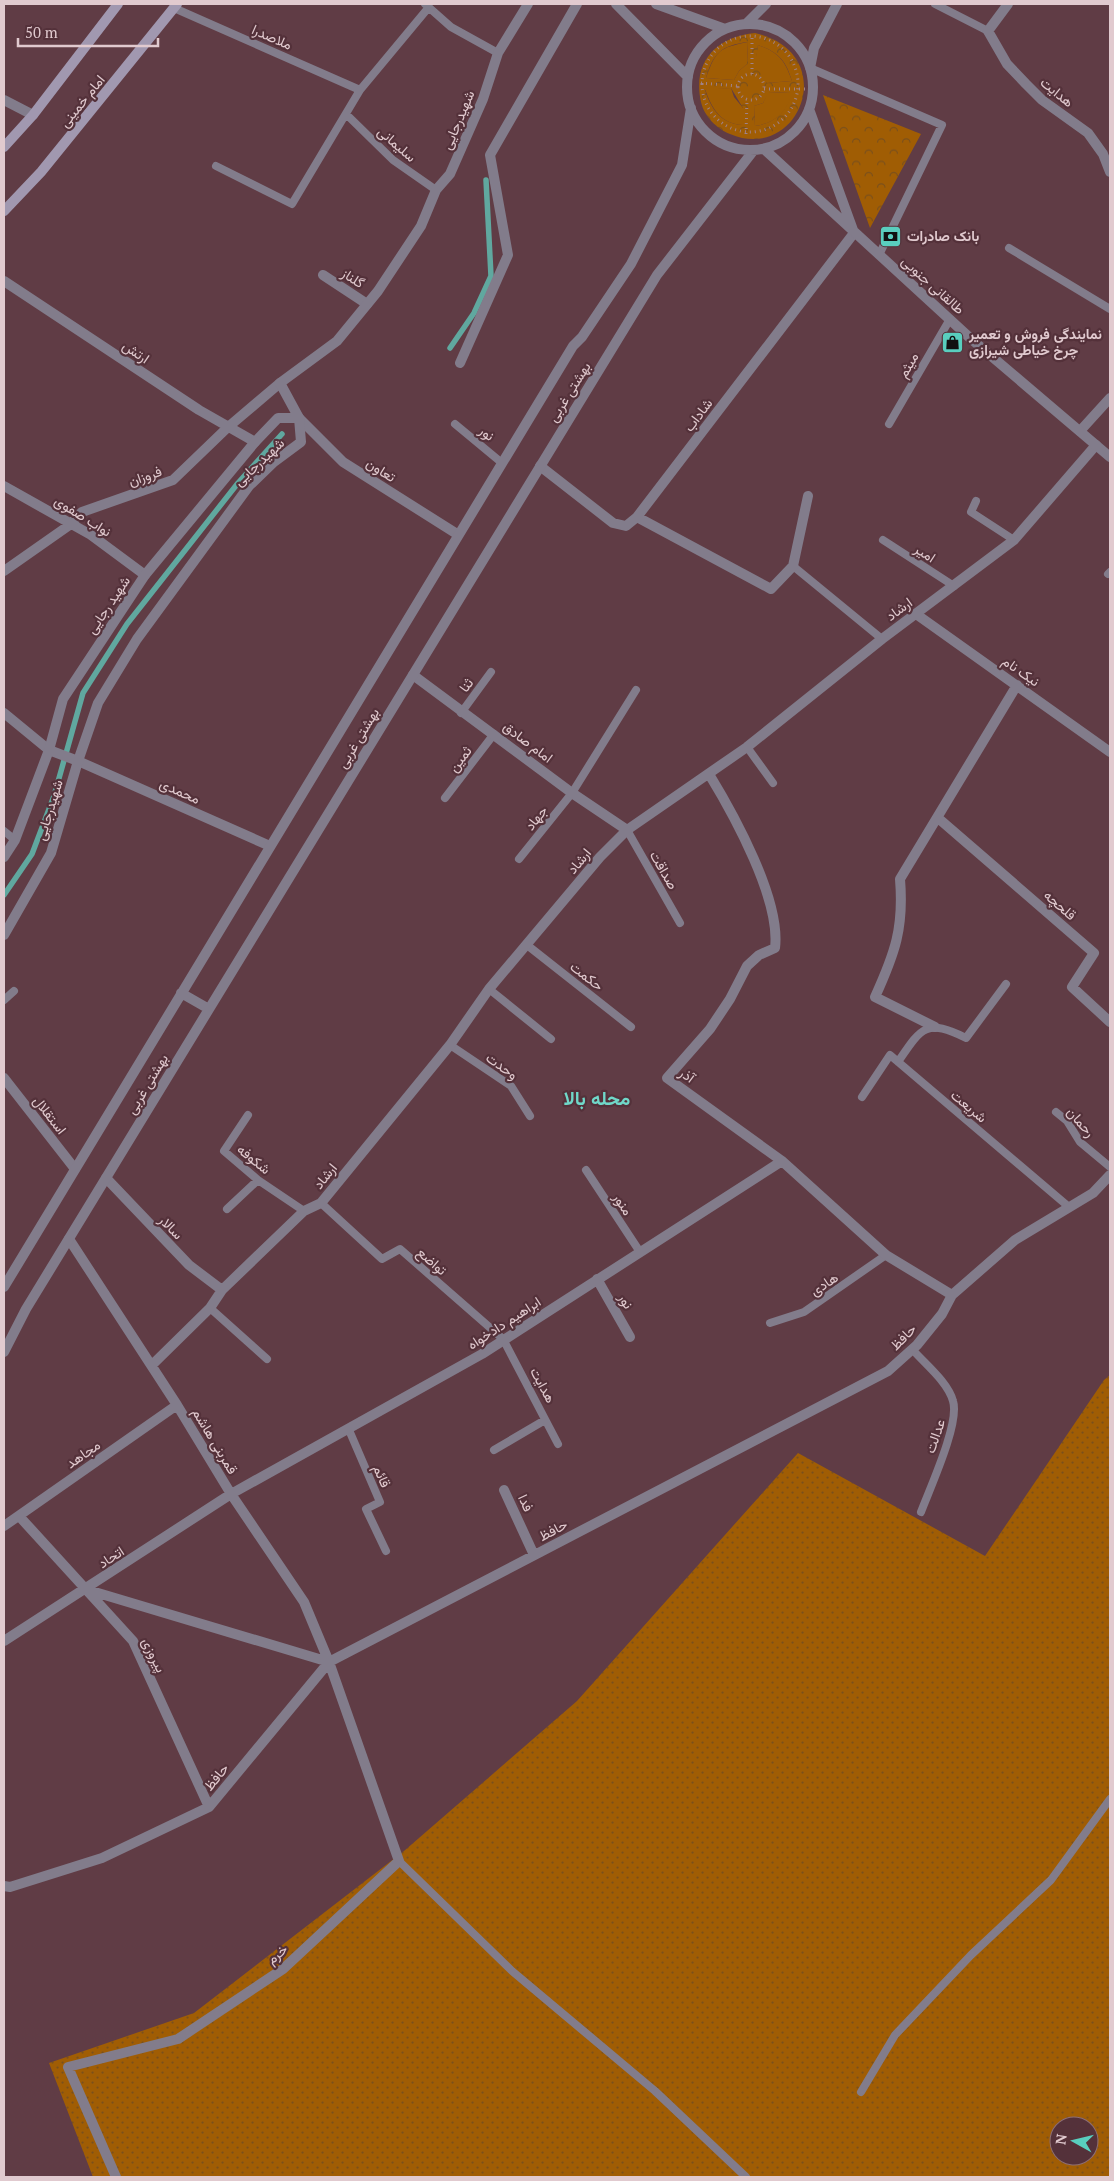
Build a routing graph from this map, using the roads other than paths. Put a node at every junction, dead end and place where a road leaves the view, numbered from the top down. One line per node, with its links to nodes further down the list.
1 (118, 4): 23 (main road)
2 (528, 4): 15 (street, شهیدرجایی)
3 (577, 4): 38 (street)
4 (616, 4): 17 (street)
5 (656, 4): 13 (street)
6 (766, 4): 12 (street)
7 (837, 4): 16 (street)
8 (935, 4): 14 (lane)
9 (1008, 4): 14 (street)
10 (427, 5): 15 (lane); 18 (lane)
11 (176, 6): 18 (lane, ملاصدرا); 29 (main road, امام خمینی)
12 (749, 24): 13 (street); 16 (street)
13 (725, 29): 17 (street)
14 (988, 31): 27 (street, هدایت)
15 (498, 53): 28 (street, شهیدرجایی)
16 (810, 68): 21 (street); 32 (lane)
17 (688, 80): 20 (street)
18 (360, 90): 22 (lane)
19 (4, 100): 23 (street)
20 (691, 108): 25 (street); 49 (street, بهشتی غربی)
21 (809, 109): 25 (street); 30 (street)
22 (346, 114): 26 (lane); 28 (lane, سلیمانی)
23 (34, 115): 24 (main road)
24 (4, 147)
25 (754, 150): 30 (street, طالقانی جنوبی); 50 (street, بهشتی غربی)
26 (216, 166)
27 (1110, 172)
28 (436, 190): 35 (street, شهیدرجایی)
29 (4, 211)
30 (854, 233): 32 (street, طالقانی جنوبی); 54 (street, شاداب)
31 (1009, 248): 36 (lane)
32 (879, 255): 37 (street, طالقانی جنوبی)
33 (323, 275): 35 (street, گلناز)
34 (4, 281): 44 (street, ارتش)
35 (367, 304): 39 (street, شهیدرجایی)
36 (1110, 309)
37 (950, 319): 43 (lane, میثم); 45 (street, طالقانی جنوبی)
38 (460, 363)
39 (280, 384): 41 (street, شهیدرجایی); 44 (street, فروزان)
40 (1110, 398): 45 (street)
41 (299, 418): 46 (street, شهید رجایی); 56 (street, تعاون); 75 (street, شهیدرجایی)
42 (455, 424): 49 (lane, نور)
43 (889, 424)
44 (227, 428): 46 (street, ارتش); 55 (street, فروزان)
45 (1080, 431): 47 (street, طالقانی جنوبی)
46 (255, 442): 61 (street, شهید رجایی)
47 (1096, 445): 48 (street, طالقانی جنوبی); 58 (street, ارشاد)
48 (1110, 457)
49 (502, 463): 56 (street, بهشتی غربی)
50 (540, 466): 54 (street); 66 (street, بهشتی غربی)
51 (4, 486): 55 (street, نواب صفوی)
52 (808, 496): 59 (street)
53 (976, 501): 58 (lane)
54 (637, 517): 59 (street)
55 (71, 524): 60 (street, فروزان); 61 (street, نواب صفوی)
56 (457, 534): 84 (street, بهشتی غربی)
57 (883, 540): 62 (lane, امیر)
58 (1014, 540): 62 (street, ارشاد)
59 (794, 566): 64 (lane)
60 (4, 571)
61 (145, 575): 73 (street, شهید رجایی)
62 (954, 586): 63 (street, ارشاد)
63 (916, 614): 64 (street, ارشاد); 67 (street, نیک نام)
64 (882, 639): 72 (street, ارشاد)
65 (491, 672): 70 (lane, ثنا)
66 (413, 676): 70 (street, امام صادق); 95 (street, بهشتی غربی)
67 (1018, 685): 74 (street, نیک نام); 80 (street)
68 (636, 690): 78 (lane, جهاد)
69 (4, 713): 73 (street, محمدی)
70 (461, 713): 71 (street, امام صادق)
71 (494, 734): 78 (street, امام صادق); 79 (lane, ثمین)
72 (747, 747): 76 (street, ارشاد); 77 (lane)
73 (49, 750): 75 (street, محمدی); 83 (street, شهید رجایی)
74 (1110, 752)
75 (78, 761): 84 (street, محمدی); 88 (street, شهیدرجایی)
76 (709, 774): 81 (street, ارشاد); 107 (street, آذر)
77 (773, 783)
78 (572, 793): 81 (street, امام صادق); 86 (lane, جهاد)
79 (445, 798)
80 (938, 818): 96 (street, قلحچه); 98 (street)
81 (627, 830): 87 (lane, صداقت); 89 (street, ارشاد)
82 (4, 831): 83 (lane)
83 (15, 840): 85 (street, شهید رجایی)
84 (270, 846): 93 (street, بهشتی غربی)
85 (4, 856)
86 (519, 859)
87 (680, 923)
88 (4, 935)
89 (527, 945): 91 (street, ارشاد); 97 (lane, حکمت)
90 (1006, 984): 98 (lane)
91 (489, 989): 99 (lane); 100 (street, ارشاد)
92 (14, 990): 94 (lane)
93 (181, 993): 95 (street); 109 (street, بهشتی غربی)
94 (4, 1000)
95 (209, 1009): 112 (street, بهشتی غربی)
96 (1110, 1022)
97 (631, 1027)
98 (935, 1027): 101 (lane)
99 (551, 1039)
100 (450, 1045): 106 (lane, وحدت); 114 (street, ارشاد)
101 (898, 1062): 103 (lane); 115 (lane, شریعت)
102 (4, 1078): 109 (street, استقلال)
103 (862, 1097)
104 (1056, 1112): 108 (lane, رحمان)
105 (248, 1115): 113 (lane, شکوفه)
106 (530, 1116)
107 (782, 1161): 119 (street, ابراهیم دادخواه); 120 (street, آذر)
108 (1110, 1167)
109 (75, 1169): 122 (street, بهشتی غربی)
110 (586, 1170): 119 (lane, منور)
111 (1110, 1175): 115 (street, حافظ)
112 (106, 1178): 118 (street, بهشتی غربی); 123 (street, سالار)
113 (258, 1180): 116 (lane); 117 (lane, شکوفه)
114 (321, 1203): 117 (street, ارشاد); 128 (lane, تواضع)
115 (1069, 1208): 124 (street, حافظ)
116 (227, 1209)
117 (304, 1211): 123 (street, ارشاد)
118 (69, 1239): 130 (street, بهشتی غربی); 132 (street, قمربنی هاشم)
119 (640, 1252): 121 (street, ابراهیم دادخواه)
120 (886, 1255): 124 (street, آذر); 126 (lane, هادی)
121 (598, 1279): 127 (street, نور); 128 (street, ابراهیم دادخواه)
122 (4, 1287)
123 (222, 1290): 125 (street, ارشاد)
124 (952, 1295): 129 (street, حافظ)
125 (210, 1308): 131 (lane); 132 (street, ارشاد)
126 (770, 1323)
127 (630, 1337)
128 (503, 1339): 134 (lane, هدایت); 135 (street, ابراهیم دادخواه)
129 (912, 1349): 140 (lane, عدالت); 144 (street, حافظ)
130 (4, 1352)
131 (267, 1359)
132 (152, 1365): 133 (street, قمربنی هاشم)
133 (177, 1405): 139 (street, قمربنی هاشم); 141 (street, مجاهد)
134 (545, 1420): 136 (lane, هدایت); 137 (lane)
135 (349, 1430): 139 (street, ابراهیم دادخواه); 143 (lane, قائم)
136 (558, 1444)
137 (494, 1450)
138 (504, 1490): 144 (street, فدا)
139 (231, 1494): 145 (street, اتحاد); 147 (street, قمربنی هاشم)
140 (921, 1512)
141 (19, 1516): 142 (street, مجاهد); 145 (street, پیروزی)
142 (4, 1526)
143 (386, 1552)
144 (534, 1555): 147 (street, حافظ)
145 (86, 1589): 146 (street, اتحاد); 147 (street); 149 (street, پیروزی)
146 (4, 1641)
147 (329, 1662): 149 (street, حافظ); 150 (street)
148 (1110, 1799): 152 (lane)
149 (209, 1808): 151 (street, حافظ)
150 (399, 1861): 153 (street, خرم); 154 (lane)
151 (4, 1886)
152 (861, 2092)
153 (116, 2177)
154 (746, 2177)

